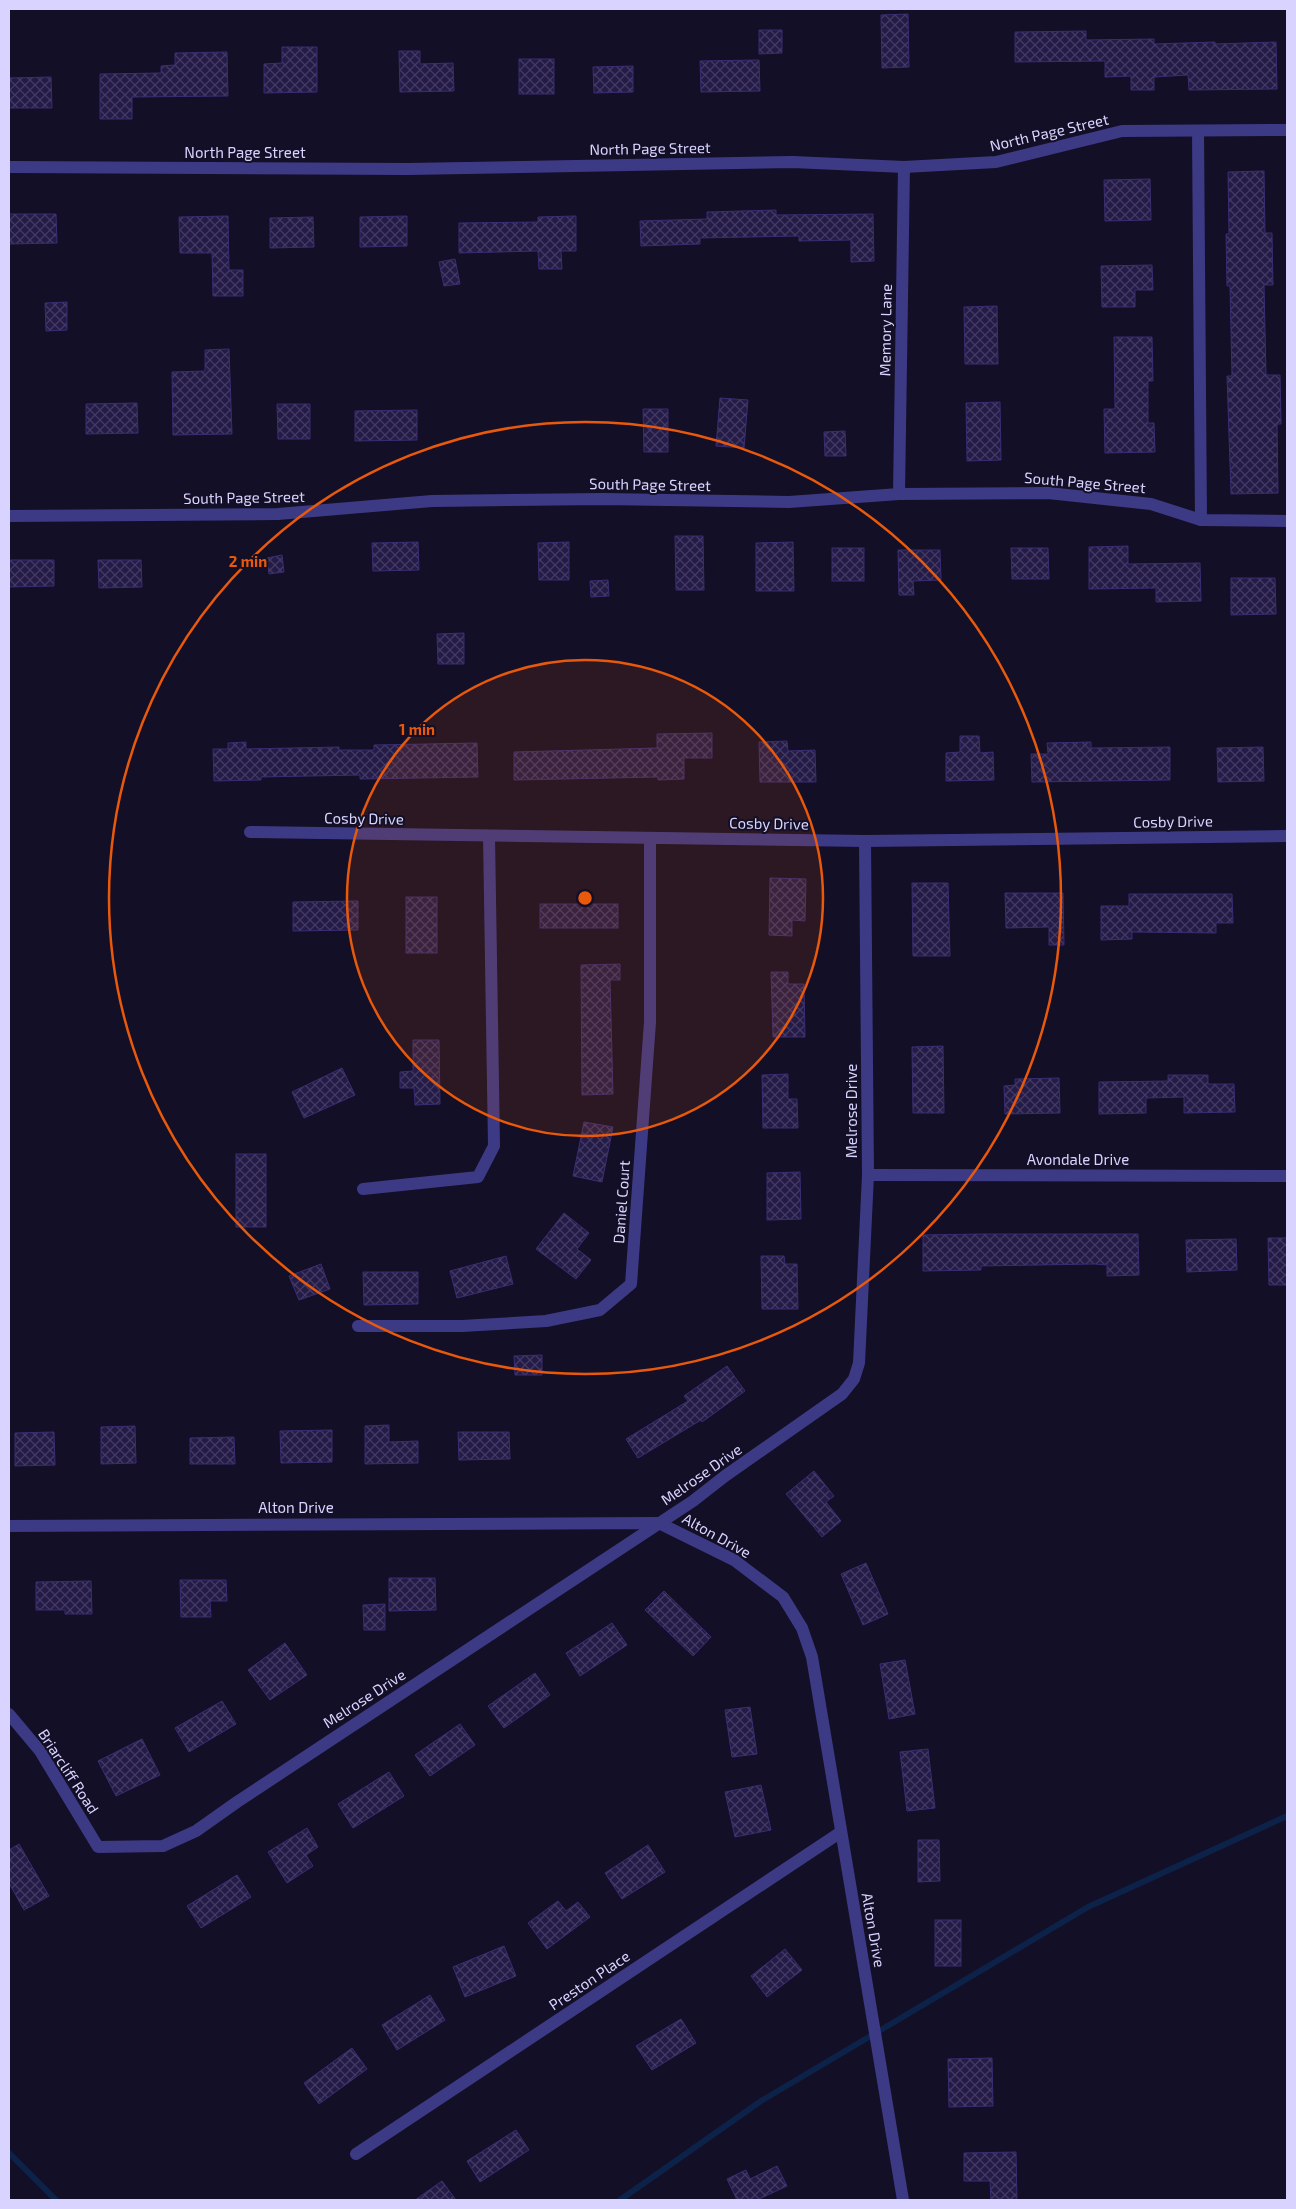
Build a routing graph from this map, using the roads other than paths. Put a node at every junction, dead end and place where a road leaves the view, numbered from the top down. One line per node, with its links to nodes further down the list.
1 (1198, 130): 2 (street, North Page Street); 4 (street, North Page Street); 7 (street)
2 (1287, 130)
3 (9, 167): 4 (street, North Page Street)
4 (904, 167): 5 (street, Memory Lane)
5 (899, 494): 6 (street, South Page Street); 7 (street, South Page Street)
6 (9, 516)
7 (1201, 520): 8 (street, South Page Street)
8 (1287, 521)
9 (250, 832): 10 (street, Cosby Drive)
10 (489, 836): 12 (street, Cosby Drive); 16 (street)
11 (1287, 836): 13 (street, Cosby Drive)
12 (650, 838): 13 (street, Cosby Drive); 17 (street, Daniel Court)
13 (866, 841): 14 (street, Melrose Drive)
14 (868, 1175): 15 (street, Avondale Drive); 18 (street, Melrose Drive)
15 (1287, 1176)
16 (363, 1189)
17 (358, 1326)
18 (659, 1522): 19 (street, Alton Drive); 21 (street, Alton Drive); 22 (street, Melrose Drive)
19 (9, 1526)
20 (9, 1714): 22 (street, Briarcliff Road)
21 (841, 1832): 23 (street, Preston Place); 24 (street, Alton Drive)
22 (98, 1847)
23 (356, 2154)
24 (903, 2200)

